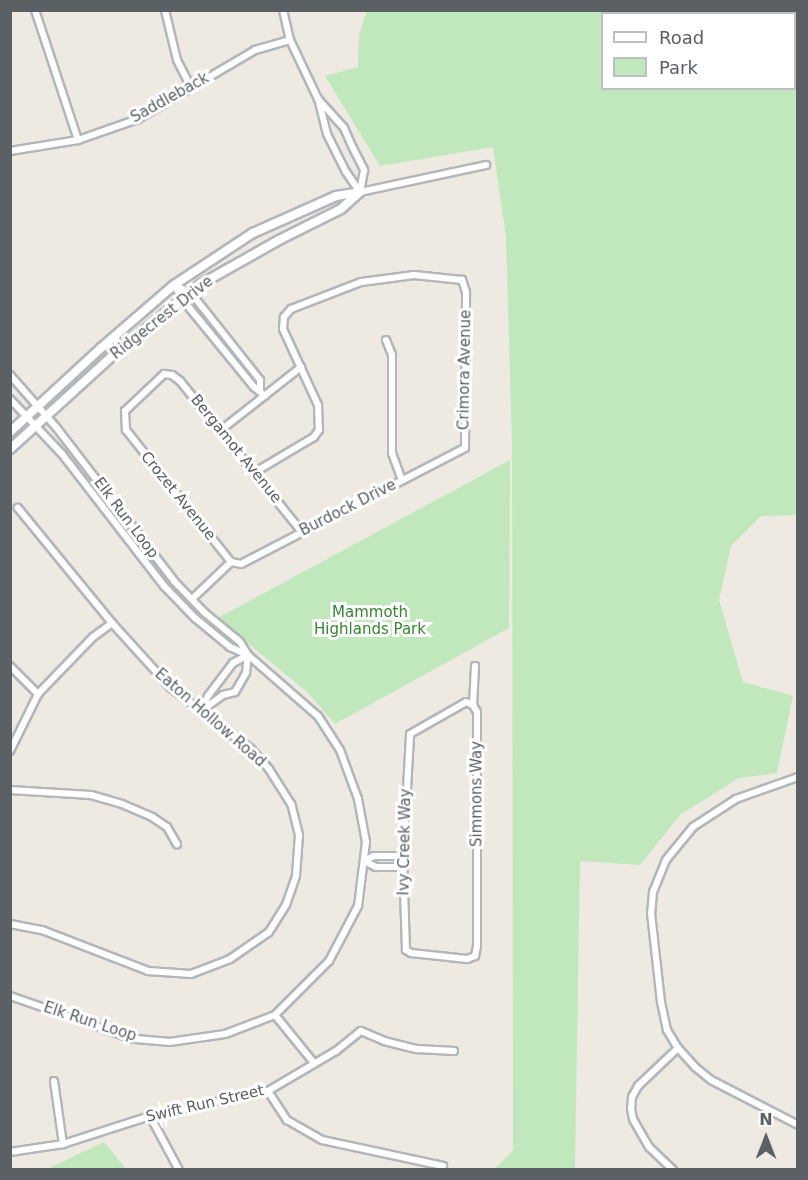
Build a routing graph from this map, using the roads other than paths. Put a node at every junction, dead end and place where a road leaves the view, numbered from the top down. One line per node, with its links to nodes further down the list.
1 (35, 10): 9 (street)
2 (165, 10): 5 (street)
3 (283, 10): 4 (street)
4 (290, 40): 5 (street, Saddleback); 6 (street)
5 (191, 88): 9 (street, Saddleback)
6 (318, 99): 7 (street); 8 (street)
7 (337, 122): 8 (street); 12 (street)
8 (326, 129): 12 (street)
9 (78, 140): 10 (street, Saddleback)
10 (10, 151)
11 (486, 165): 12 (street, Ridgecrest Drive)
12 (360, 192): 13 (street, Ridgecrest Drive); 14 (street, Ridgecrest Drive)
13 (174, 285): 14 (street); 15 (street); 23 (street, Ridgecrest Drive)
14 (191, 292): 15 (street, Ridgecrest Drive); 20 (street)
15 (183, 300): 20 (street); 24 (street, Ridgecrest Drive)
16 (386, 340): 32 (street)
17 (301, 367): 21 (street); 29 (street, Crimora Avenue); 31 (street)
18 (164, 374): 27 (street, Bergamot Avenue); 35 (street, Crozet Avenue)
19 (10, 375): 23 (street, Elk Run Loop)
20 (260, 389): 21 (street)
21 (265, 396): 27 (street)
22 (10, 399): 25 (street, Elk Run Loop)
23 (39, 406): 24 (street, Elk Run Loop); 25 (street, Ridgecrest Drive)
24 (47, 416): 26 (street, Ridgecrest Drive); 36 (street, Elk Run Loop)
25 (27, 417): 26 (street, Elk Run Loop); 28 (street, Ridgecrest Drive)
26 (36, 427): 30 (street, Ridgecrest Drive); 38 (street, Elk Run Loop)
27 (221, 430): 31 (street, Bergamot Avenue)
28 (10, 432)
29 (465, 448): 32 (street, Burdock Drive)
30 (10, 449)
31 (255, 471): 34 (street, Bergamot Avenue)
32 (402, 480): 34 (street, Burdock Drive)
33 (18, 508): 37 (street, Eaton Hollow Road)
34 (302, 532): 35 (street, Burdock Drive)
35 (231, 562): 36 (street)
36 (192, 599): 38 (street, Elk Run Loop)
37 (112, 623): 41 (street); 43 (street, Eaton Hollow Road)
38 (248, 655): 43 (street); 43 (street); 48 (street, Elk Run Loop)
39 (10, 666): 41 (street)
40 (475, 666): 42 (street, Simmons Way)
41 (38, 694): 44 (street)
42 (473, 705): 49 (street, Ivy Creek Way); 51 (street, Simmons Way)
43 (201, 711): 50 (street, Eaton Hollow Road)
44 (10, 751)
45 (798, 777): 54 (street)
46 (10, 790): 47 (street)
47 (177, 844)
48 (364, 861): 49 (street); 49 (street); 53 (street, Elk Run Loop)
49 (404, 861): 51 (street, Ivy Creek Way)
50 (10, 924)
51 (406, 950)
52 (10, 996): 53 (street, Elk Run Loop)
53 (276, 1014): 56 (street)
54 (678, 1048): 60 (street); 65 (street)
55 (454, 1051): 56 (street, Swift Run Street)
56 (314, 1063): 58 (street, Swift Run Street)
57 (54, 1081): 61 (street)
58 (268, 1091): 59 (street, Swift Run Street); 63 (street)
59 (150, 1116): 61 (street, Swift Run Street); 64 (street)
60 (798, 1125)
61 (63, 1144): 62 (street, Swift Run Street)
62 (10, 1152)
63 (442, 1166)
64 (179, 1170)
65 (673, 1170)

